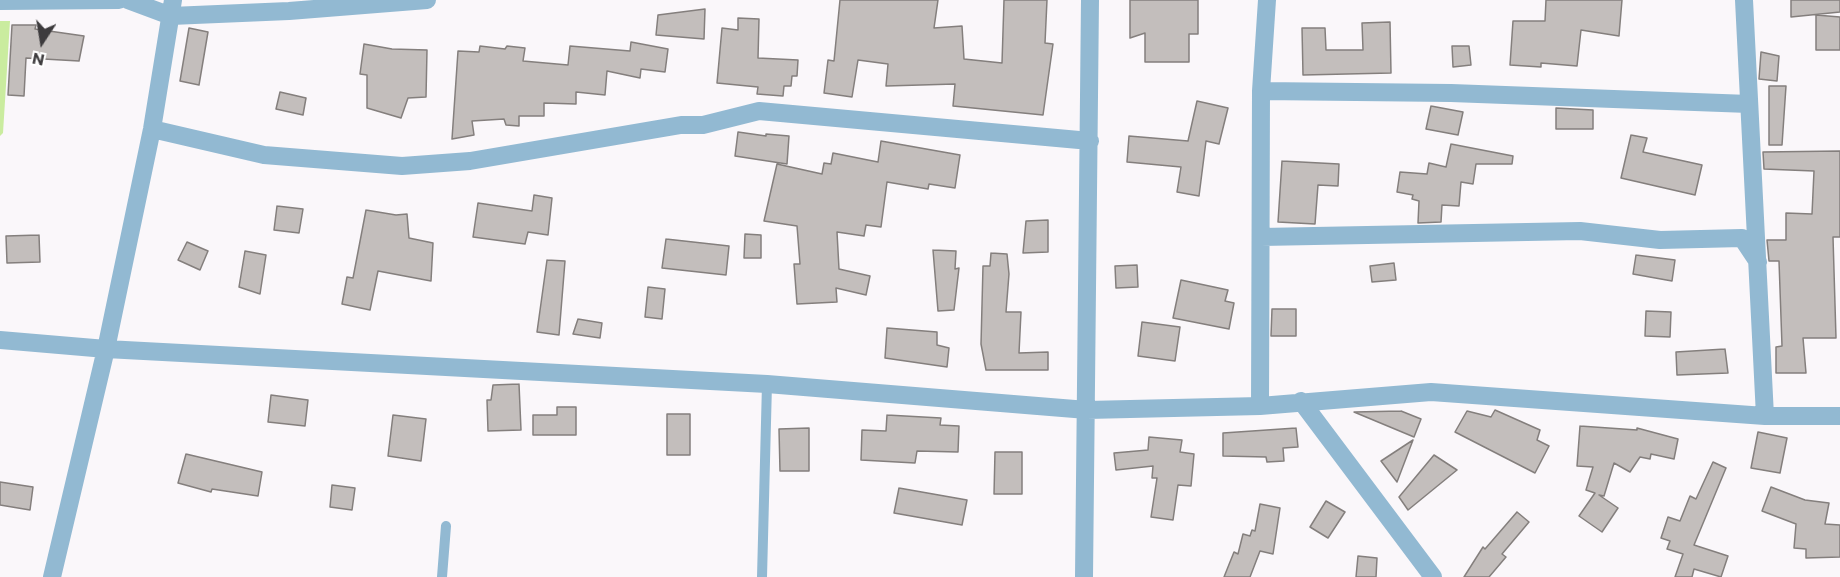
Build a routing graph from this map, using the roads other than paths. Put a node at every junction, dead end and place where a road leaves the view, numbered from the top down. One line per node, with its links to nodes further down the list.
1 (119, 0): 7 (street)
2 (128, 0): 8 (street)
3 (427, 0): 8 (street)
4 (1090, 0): 12 (street)
5 (1267, 0): 9 (street)
6 (1744, 0): 10 (street)
7 (0, 1)
8 (172, 8): 11 (street)
9 (1261, 91): 10 (street); 13 (street)
10 (1749, 104): 14 (street)
11 (152, 129): 12 (street); 16 (street)
12 (1090, 141): 20 (street)
13 (1262, 237): 14 (street); 19 (street)
14 (1758, 262): 21 (street)
15 (0, 340): 16 (street)
16 (106, 349): 17 (street); 24 (street)
17 (767, 384): 20 (street); 26 (lane)
18 (1301, 401): 19 (street); 21 (street); 28 (street)
19 (1260, 406): 20 (street)
20 (1087, 410): 27 (street)
21 (1765, 416): 22 (street)
22 (1840, 416)
23 (446, 526): 25 (lane)
24 (52, 577)
25 (442, 577)
26 (762, 577)
27 (1084, 577)
28 (1433, 577)

